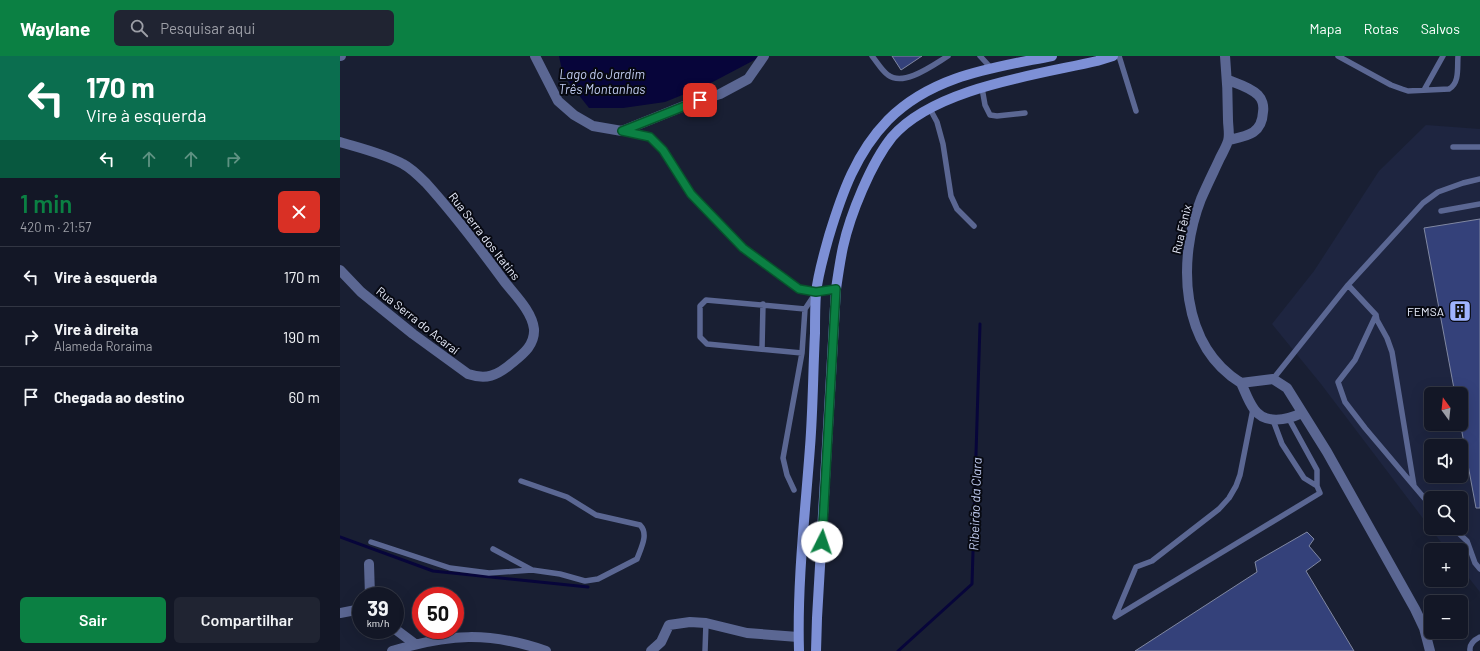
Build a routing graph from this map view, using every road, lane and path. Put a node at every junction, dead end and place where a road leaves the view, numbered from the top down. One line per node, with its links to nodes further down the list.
1 (535, 56): 20 (street)
2 (764, 56): 20 (street)
3 (872, 56): 4 (lane)
4 (948, 56)
5 (980, 56): 13 (lane)
6 (1052, 56): 13 (main road)
7 (1113, 56): 15 (main road)
8 (1119, 56): 18 (lane)
9 (1225, 56): 14 (street, Rua Fênix)
10 (1338, 56): 16 (lane)
11 (1443, 56): 16 (lane)
12 (1458, 56): 16 (lane)
13 (992, 69): 32 (main road)
14 (1228, 80): 21 (street, Rua Fênix); 21 (street)
15 (982, 88): 17 (main road); 19 (lane)
16 (1424, 90)
17 (930, 109): 28 (lane); 31 (main road)
18 (1136, 111)
19 (1025, 113)
20 (622, 131): 32 (lane)
21 (1229, 140): 40 (street, Rua Fênix)
22 (340, 142): 38 (street, Rua Serra dos Itatins)
23 (1480, 147): 24 (lane)
24 (1453, 148)
25 (1480, 179): 30 (lane)
26 (1480, 204): 27 (lane)
27 (1441, 211)
28 (974, 226)
29 (340, 270): 38 (street, Rua Serra do Acaraí)
30 (1348, 285): 35 (lane); 39 (lane)
31 (836, 289): 32 (lane); 69 (main road)
32 (816, 292): 34 (lane); 61 (main road)
33 (763, 304): 34 (lane); 36 (lane); 36 (lane)
34 (805, 309): 37 (lane)
35 (1376, 315): 47 (lane); 47 (lane)
36 (762, 349): 37 (lane)
37 (802, 353): 48 (lane)
38 (487, 377)
39 (1273, 378): 40 (street); 42 (street)
40 (1241, 383): 41 (street)
41 (1254, 408): 44 (street); 46 (lane)
42 (1302, 413): 43 (street); 70 (street)
43 (1289, 419): 44 (street); 46 (lane)
44 (1273, 420): 46 (lane)
45 (521, 482): 55 (lane)
46 (1317, 486)
47 (1414, 486): 49 (lane)
48 (794, 490)
49 (1424, 498)
50 (1461, 535): 54 (lane)
51 (371, 542): 55 (lane)
52 (493, 549): 55 (lane)
53 (369, 564): 56 (street)
54 (1480, 569)
55 (532, 570)
56 (370, 587)
57 (352, 611): 58 (street)
58 (340, 613)
59 (706, 623): 61 (street); 66 (street); 67 (lane)
60 (404, 636): 63 (street)
61 (798, 637): 68 (main road)
62 (1480, 637): 71 (lane)
63 (415, 644): 64 (street); 65 (street)
64 (392, 651)
65 (546, 651)
66 (651, 651)
67 (704, 651)
68 (799, 651)
69 (816, 651)
70 (1430, 651)
71 (1470, 651)

